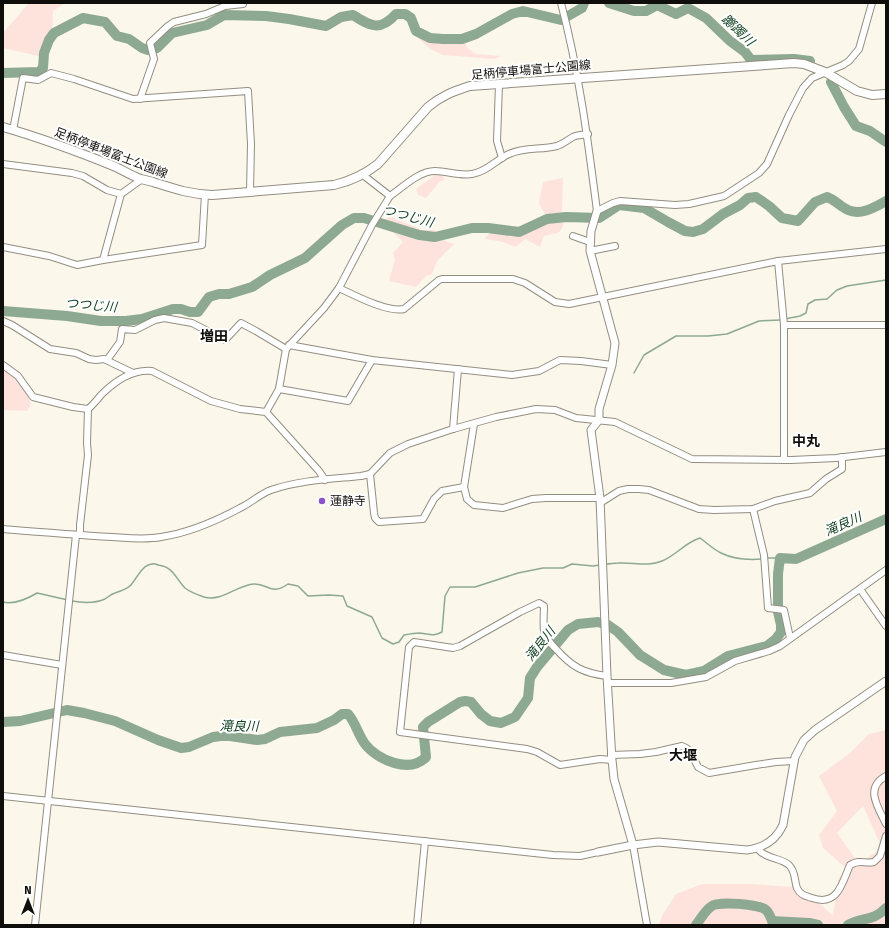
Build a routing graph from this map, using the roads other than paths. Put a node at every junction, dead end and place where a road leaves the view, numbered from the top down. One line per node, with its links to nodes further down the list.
1 (561, 3): 5 (street)
2 (872, 3): 4 (street)
3 (243, 4): 8 (street)
4 (825, 72): 5 (main road, 足柄停車場富士公園線); 7 (main road, 足柄停車場富士公園線); 20 (street)
5 (578, 78): 6 (main road, 足柄停車場富士公園線); 11 (street)
6 (499, 84): 12 (street); 14 (main road, 足柄停車場富士公園線)
7 (886, 94)
8 (140, 99): 10 (street); 16 (street)
9 (3, 128): 10 (main road, 足柄停車場富士公園線)
10 (13, 130): 15 (main road, 足柄停車場富士公園線)
11 (588, 134): 12 (street); 20 (street)
12 (502, 158): 19 (street)
13 (3, 164): 17 (street)
14 (363, 175): 16 (main road, 足柄停車場富士公園線); 19 (street)
15 (142, 179): 17 (street); 18 (main road, 足柄停車場富士公園線)
16 (250, 192): 18 (main road, 足柄停車場富士公園線)
17 (121, 194): 27 (street)
18 (205, 194): 27 (street)
19 (390, 196): 29 (street)
20 (595, 216): 22 (street)
21 (573, 236): 22 (street)
22 (590, 242): 26 (street)
23 (615, 246): 26 (street)
24 (3, 247): 27 (street)
25 (886, 249): 28 (street)
26 (590, 251): 30 (street)
27 (103, 260)
28 (778, 261): 30 (street); 32 (street)
29 (339, 288): 30 (street); 34 (street)
30 (602, 296): 38 (street)
31 (3, 321): 35 (street)
32 (784, 325): 33 (street); 49 (street)
33 (886, 325)
34 (288, 347): 35 (street); 36 (street); 41 (street)
35 (107, 360): 40 (street)
36 (372, 360): 39 (street); 41 (street)
37 (3, 365): 42 (street)
38 (612, 365): 39 (street); 44 (street)
39 (458, 369): 46 (street)
40 (133, 373): 42 (street); 43 (street)
41 (279, 389): 43 (street)
42 (88, 409): 56 (street)
43 (266, 412): 51 (street)
44 (599, 420): 45 (street); 49 (street); 53 (street)
45 (474, 424): 46 (street); 52 (street)
46 (452, 429): 50 (street)
47 (886, 452): 48 (street)
48 (842, 457): 49 (street); 54 (street)
49 (784, 460)
50 (370, 474): 51 (street); 52 (street)
51 (325, 480): 56 (street)
52 (464, 487): 53 (street)
53 (600, 500): 54 (street); 63 (street)
54 (753, 509): 60 (street)
55 (3, 529): 56 (street)
56 (78, 535): 62 (street)
57 (886, 570): 58 (street)
58 (860, 589): 59 (street); 60 (street)
59 (886, 626)
60 (790, 638): 63 (street)
61 (3, 656): 62 (street)
62 (62, 665): 69 (street)
63 (607, 679): 65 (street); 65 (street)
64 (886, 681): 66 (street)
65 (611, 757): 66 (street); 73 (street)
66 (794, 761): 74 (street)
67 (886, 776): 70 (street)
68 (3, 796): 69 (street)
69 (48, 801): 72 (street); 76 (street)
70 (886, 824)
71 (886, 836): 74 (street)
72 (426, 841): 75 (street); 77 (street)
73 (633, 845): 74 (street); 75 (street); 78 (street)
74 (757, 848)
75 (598, 852)
76 (35, 925)
77 (417, 925)
78 (647, 925)

